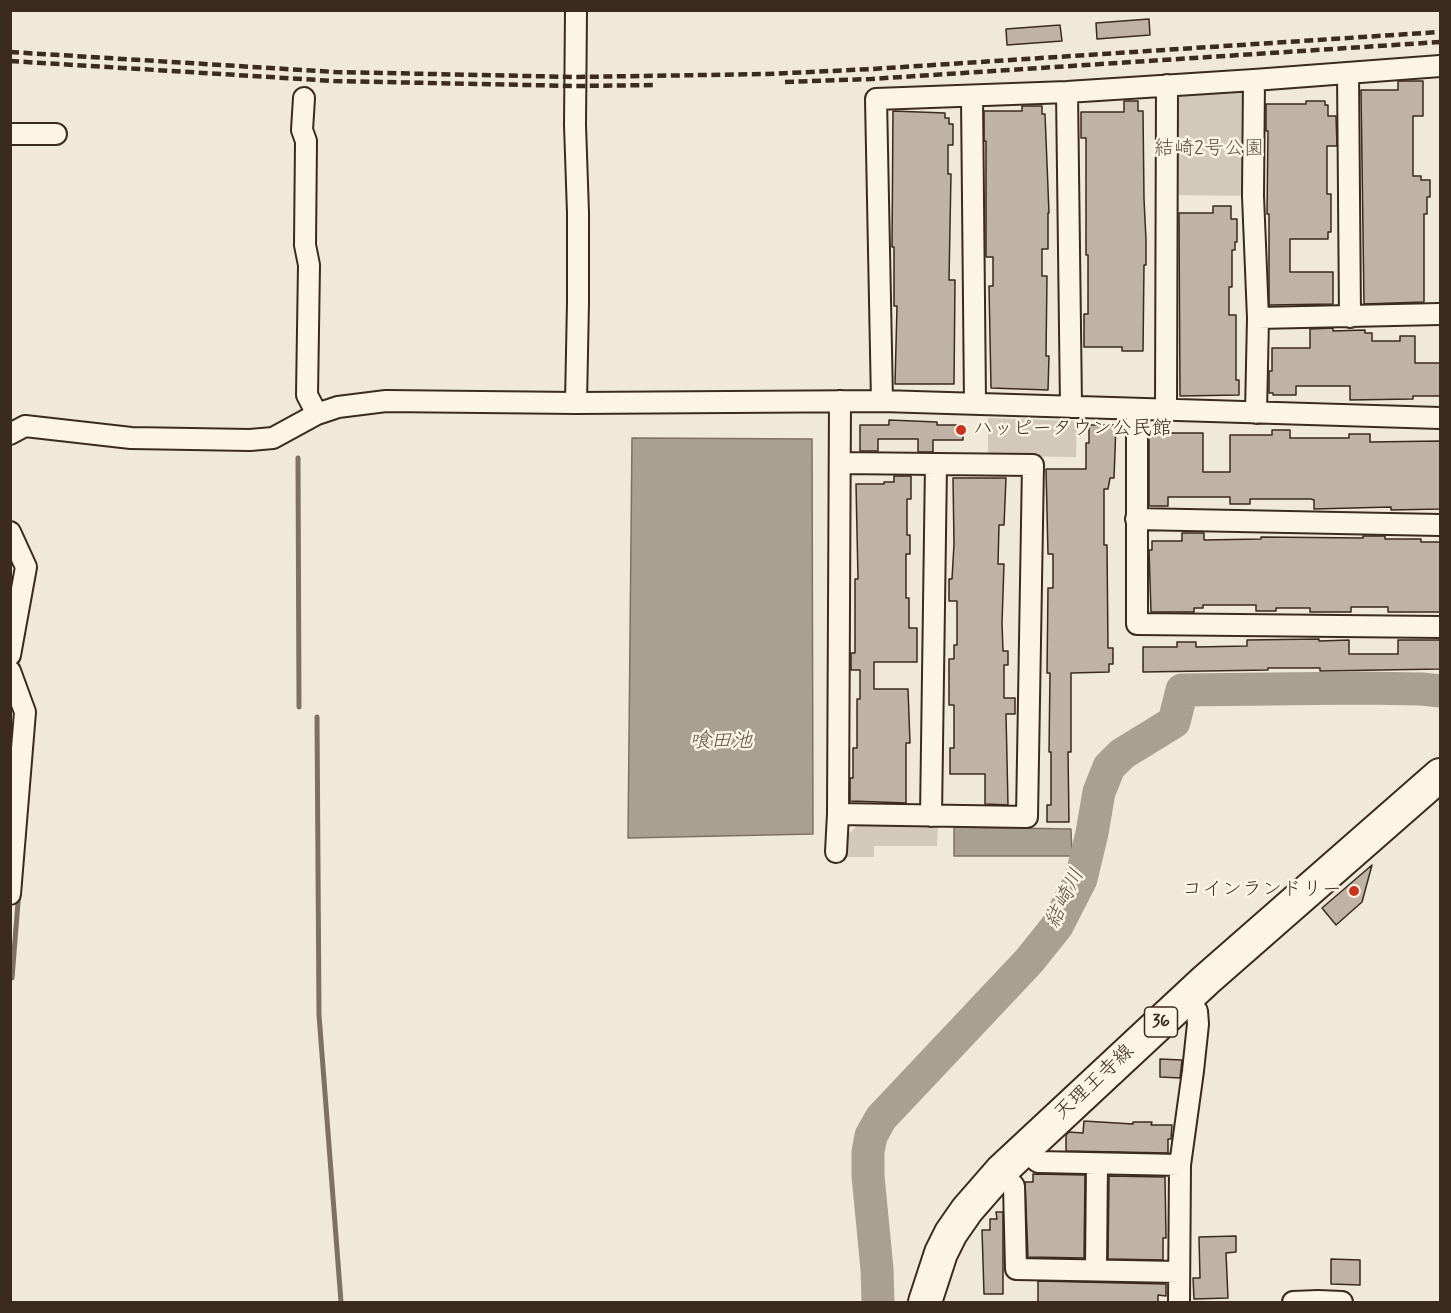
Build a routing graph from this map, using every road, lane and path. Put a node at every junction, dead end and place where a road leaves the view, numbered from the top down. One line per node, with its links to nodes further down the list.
1 (576, 10): 16 (street)
2 (1440, 66): 3 (street)
3 (1348, 73): 4 (street); 12 (street)
4 (1254, 81): 5 (street); 13 (street)
5 (1167, 86): 6 (street); 20 (street)
6 (1067, 92): 7 (street); 18 (street)
7 (972, 97): 15 (street); 17 (street)
8 (304, 98): 22 (street)
9 (10, 134): 10 (street)
10 (56, 134)
11 (1440, 314): 12 (street)
12 (1350, 317): 13 (street)
13 (1258, 318): 21 (street)
14 (840, 401): 15 (street); 16 (street); 25 (street)
15 (882, 401): 17 (street)
16 (576, 404): 22 (street)
17 (975, 404): 18 (street)
18 (1071, 407): 19 (street)
19 (1137, 410): 20 (street); 27 (street)
20 (1166, 410): 21 (street)
21 (1256, 413): 23 (street)
22 (317, 414): 24 (street)
23 (1440, 418)
24 (10, 434)
25 (840, 463): 26 (street); 34 (street)
26 (936, 464): 35 (street); 35 (street)
27 (1136, 519): 28 (street); 30 (street)
28 (1440, 525)
29 (10, 532): 31 (street)
30 (1440, 627)
31 (10, 655)
32 (10, 671): 37 (street)
33 (1440, 775): 38 (main road, 天理王寺線 / 36)
34 (838, 814): 35 (street); 36 (street)
35 (931, 816)
36 (836, 852)
37 (10, 894)
38 (1186, 998): 39 (main road, 天理王寺線 / 36); 41 (street)
39 (1024, 1150): 40 (street); 42 (main road, 天理王寺線 / 36)
40 (1097, 1164): 41 (street); 43 (street)
41 (1180, 1165): 44 (street)
42 (1001, 1171): 43 (street); 45 (main road, 天理王寺線 / 36)
43 (1096, 1269): 44 (street)
44 (1178, 1272): 46 (street)
45 (925, 1302)
46 (1179, 1302)
47 (1293, 1302): 48 (street)
48 (1342, 1302)

